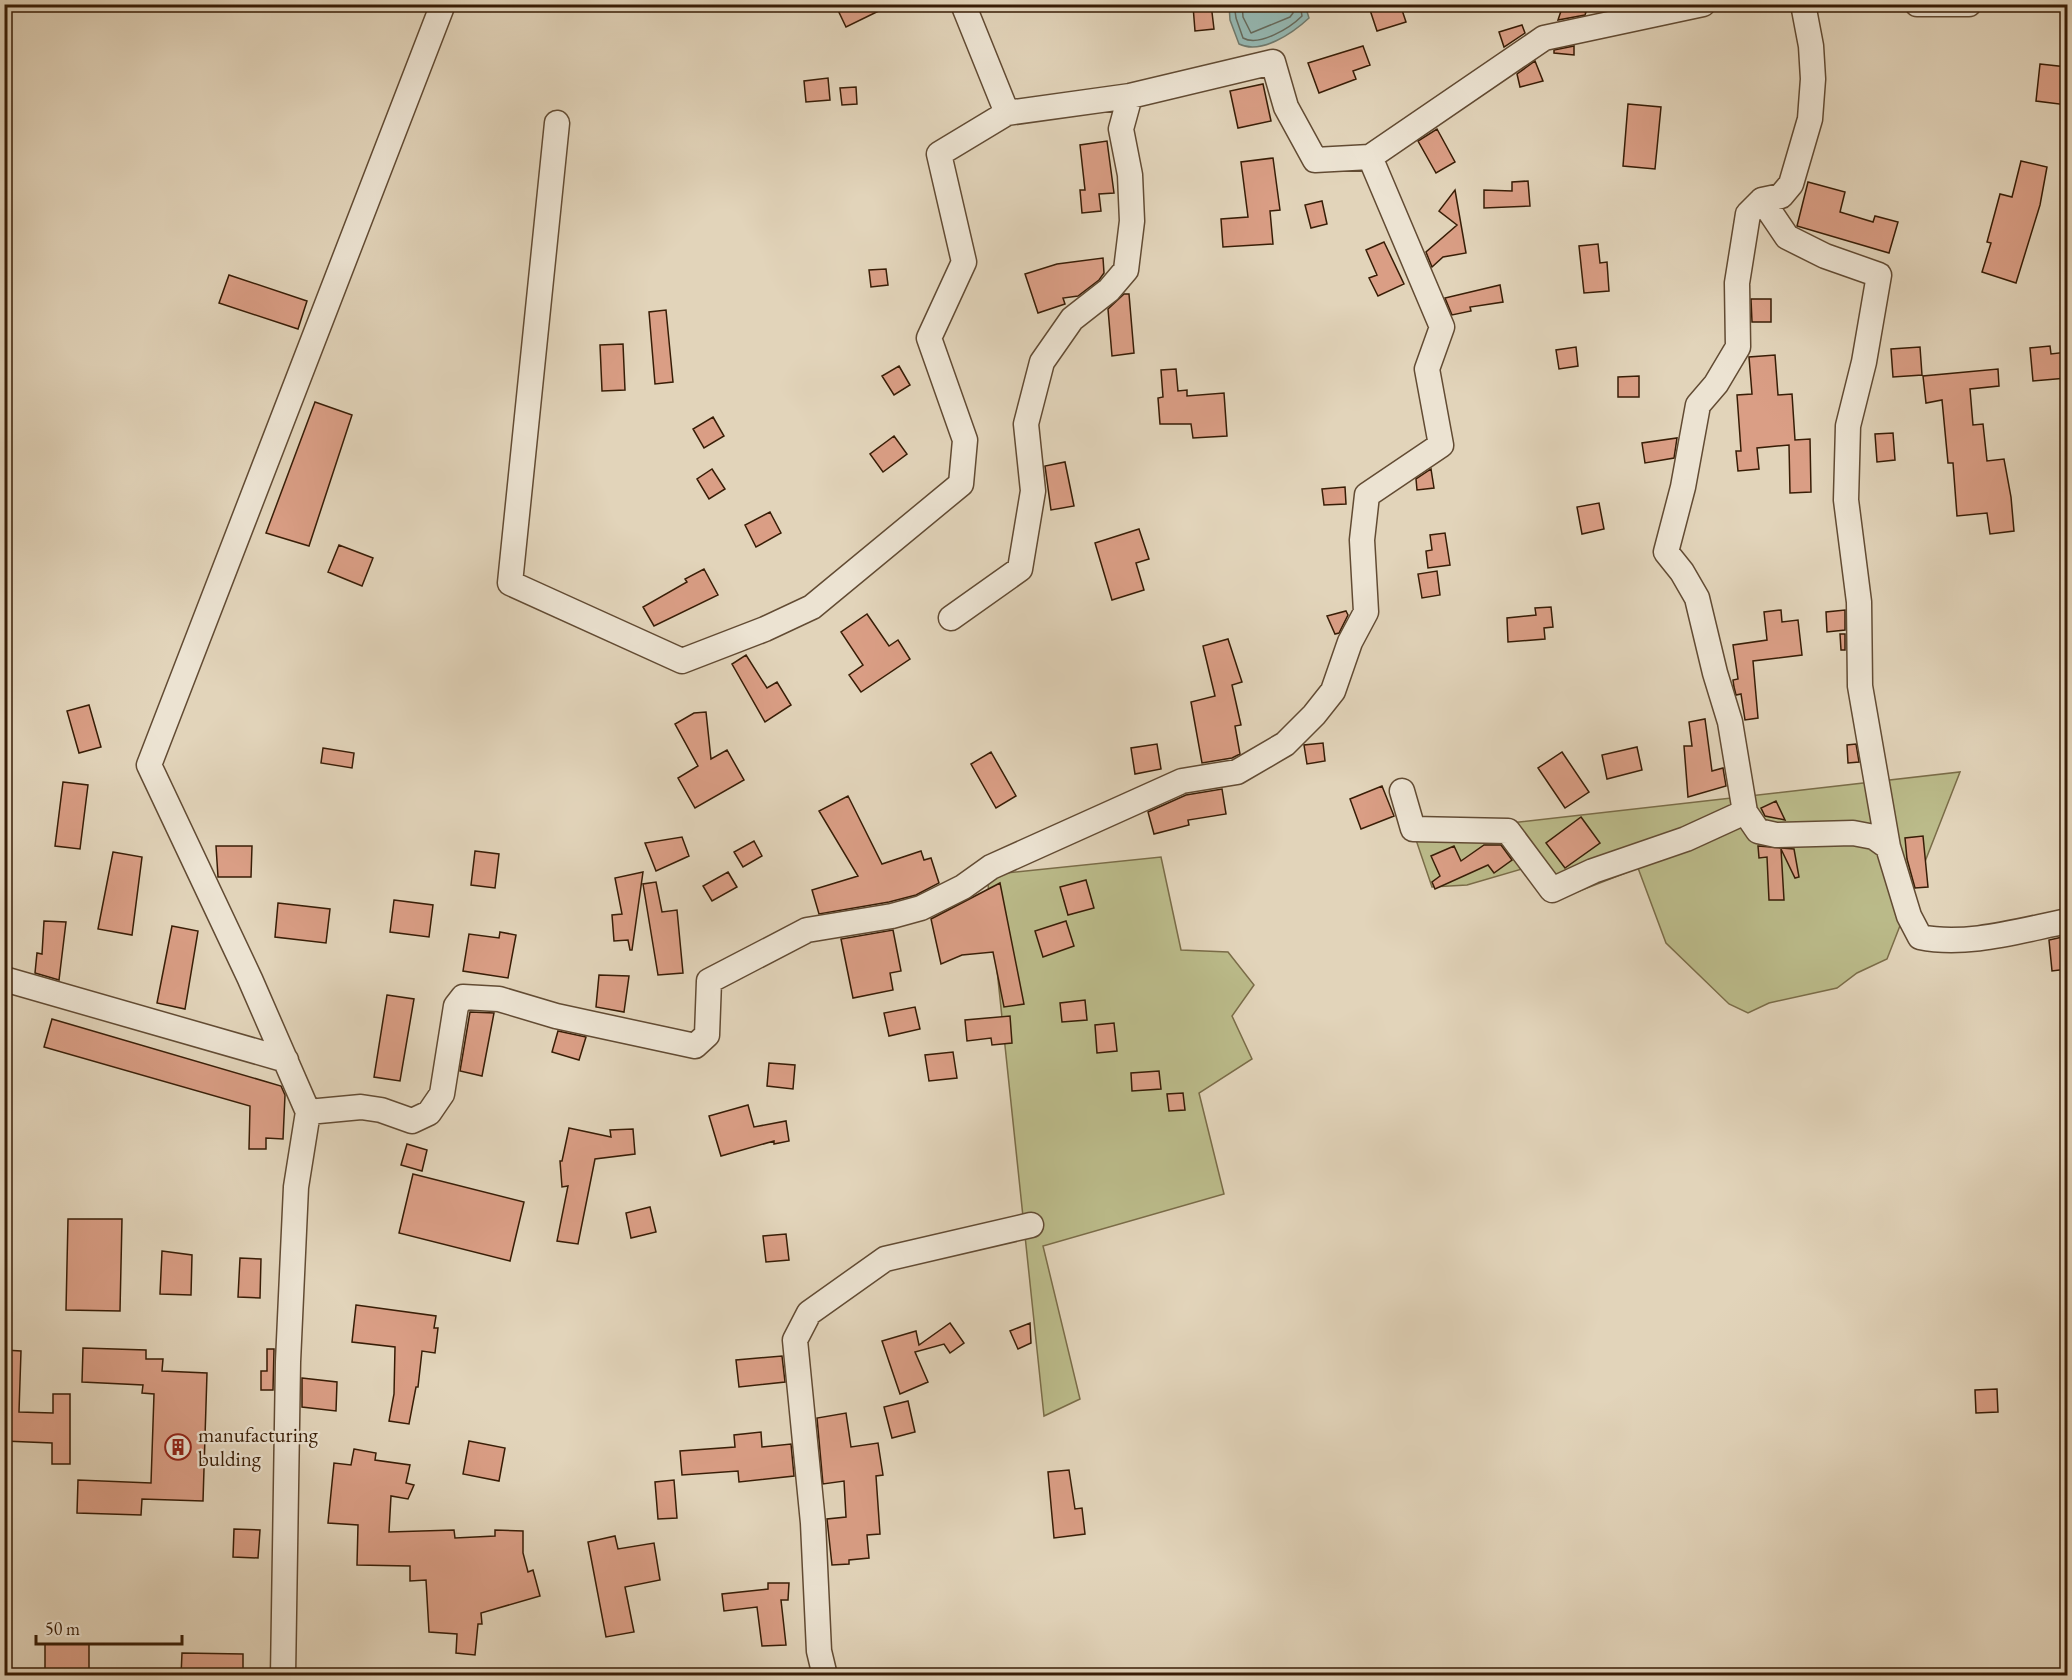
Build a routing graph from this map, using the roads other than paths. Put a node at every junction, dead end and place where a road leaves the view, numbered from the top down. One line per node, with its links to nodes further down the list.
1 (443, 4): 18 (street)
2 (963, 4): 8 (street)
3 (1702, 4): 10 (street)
4 (1803, 4): 11 (street)
5 (1917, 4): 6 (street)
6 (1969, 4)
7 (1130, 96): 8 (street); 10 (street); 12 (street)
8 (1007, 113): 9 (street)
9 (557, 123)
10 (1370, 157): 19 (street)
11 (1762, 201): 14 (street); 15 (street)
12 (951, 618)
13 (1402, 791): 14 (street)
14 (1745, 812): 15 (street)
15 (1888, 847): 16 (street)
16 (2067, 921)
17 (4, 979): 18 (street)
18 (286, 1060): 19 (street)
19 (308, 1112): 21 (street)
20 (1031, 1225): 22 (street)
21 (283, 1676)
22 (825, 1676)

